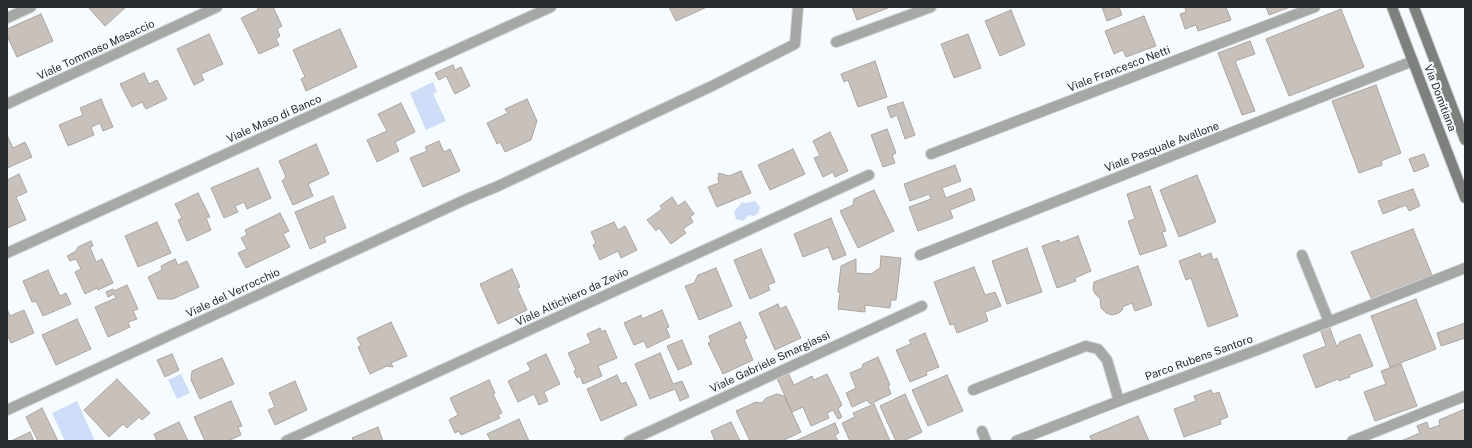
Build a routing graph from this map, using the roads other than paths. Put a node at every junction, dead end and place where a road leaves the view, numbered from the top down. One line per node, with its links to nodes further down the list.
1 (32, 7): 9 (street)
2 (217, 7): 12 (street, Viale Tommaso Masaccio)
3 (551, 7): 17 (street, Viale Maso di Banco)
4 (798, 7): 26 (street, Viale del Verrocchio)
5 (931, 7): 10 (street)
6 (1315, 7): 14 (street, Viale Francesco Netti)
7 (1392, 7): 11 (main road, Via Domitiana)
8 (1414, 7): 13 (main road, Via Domitiana)
9 (7, 18)
10 (836, 42)
11 (1413, 61): 16 (main road, Via Domitiana); 18 (street, Viale Pasquale Avallone)
12 (7, 104)
13 (1464, 135)
14 (931, 154)
15 (869, 175): 28 (street, Viale Altichiero da Zevio)
16 (1465, 198)
17 (7, 253)
18 (920, 255)
19 (1302, 255): 22 (street)
20 (1465, 268): 22 (street, Parco Rubens Santoro)
21 (922, 306): 29 (street, Viale Gabriele Smargiassi)
22 (1329, 322): 25 (street, Parco Rubens Santoro)
23 (973, 390): 25 (street)
24 (1465, 396): 32 (street)
25 (1119, 400): 31 (street, Parco Rubens Santoro)
26 (7, 410)
27 (982, 431): 30 (street)
28 (286, 441)
29 (629, 441)
30 (986, 441)
31 (1016, 441)
32 (1352, 441)

